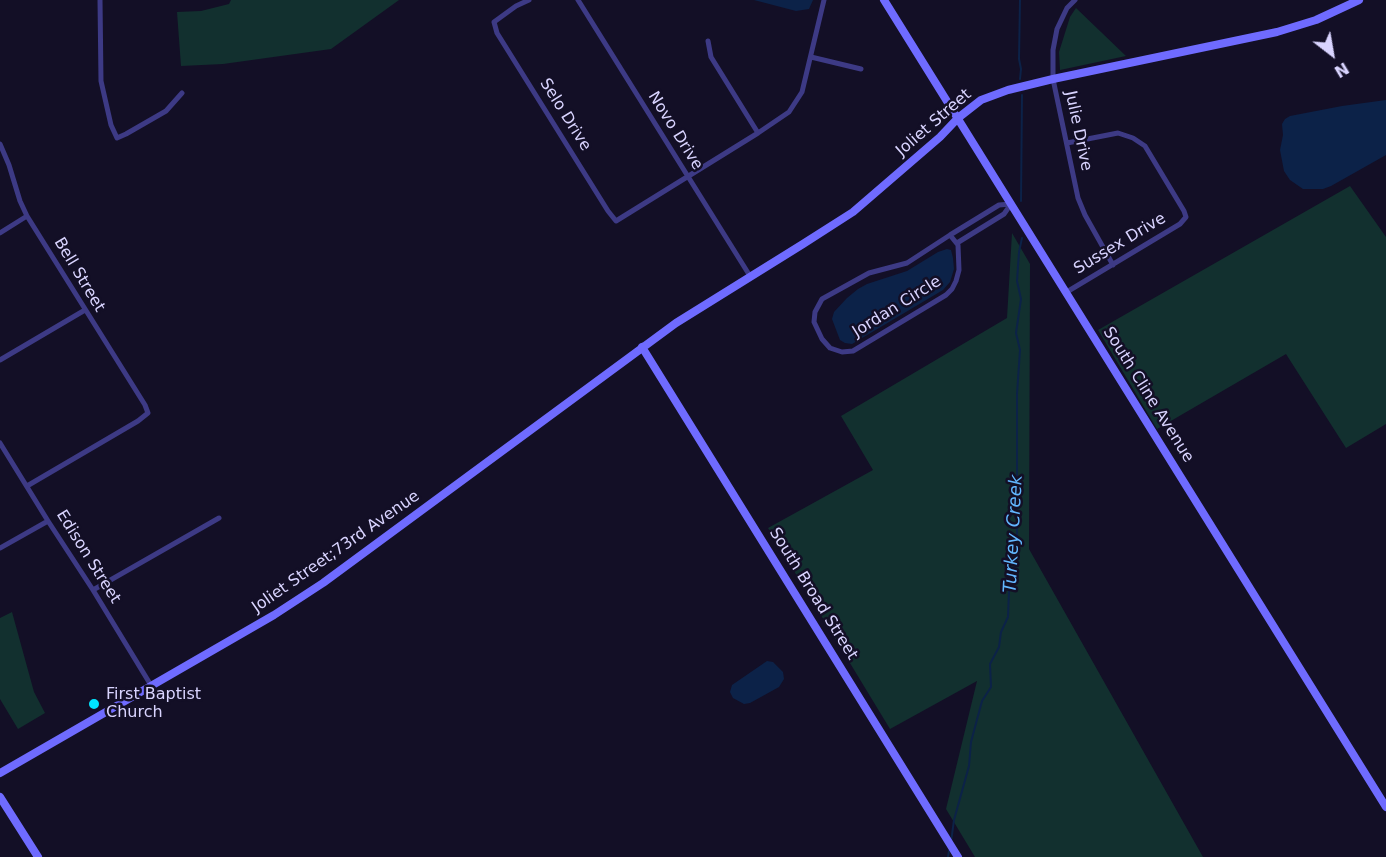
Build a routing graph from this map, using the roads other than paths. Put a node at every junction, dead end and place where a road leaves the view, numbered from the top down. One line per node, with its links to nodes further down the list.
1 (100, 0): 12 (street)
2 (529, 0): 17 (street, Selo Drive)
3 (578, 0): 17 (street, Novo Drive)
4 (824, 0): 9 (street)
5 (884, 0): 13 (street, South Cline Avenue)
6 (1075, 0): 11 (street, Julie Drive)
7 (1359, 0): 11 (street, Joliet Street)
8 (708, 41): 14 (street)
9 (811, 57): 10 (street); 14 (street)
10 (861, 69)
11 (1053, 79): 13 (street, Joliet Street); 15 (street, Julie Drive)
12 (182, 93)
13 (958, 117): 18 (street, South Cline Avenue); 24 (street, Joliet Street)
14 (758, 134): 17 (street)
15 (1067, 143): 23 (street, Julie Drive); 23 (street, Sussex Drive)
16 (0, 144): 19 (street, Bell Street)
17 (688, 177): 24 (street, Novo Drive)
18 (1011, 204): 21 (street, Jordan Circle); 22 (street); 25 (street, South Cline Avenue)
19 (27, 216): 20 (street); 26 (street, Bell Street)
20 (0, 233)
21 (950, 236): 22 (street); 22 (street, Jordan Circle)
22 (957, 243)
23 (1113, 265): 25 (street, Sussex Drive)
24 (750, 276): 27 (street, Joliet Street)
25 (1065, 292): 38 (street, South Cline Avenue)
26 (85, 310): 28 (street); 30 (street, Bell Street)
27 (642, 347): 35 (street, Joliet Street;73rd Avenue); 39 (street, South Broad Street)
28 (0, 360)
29 (0, 443): 30 (street, Edison Street)
30 (27, 486): 32 (street, Edison Street)
31 (219, 518): 34 (street)
32 (48, 521): 33 (street); 34 (street, Edison Street)
33 (0, 548)
34 (93, 590): 35 (street, Edison Street)
35 (152, 687): 36 (street, Joliet Street;73rd Avenue)
36 (0, 773)
37 (0, 796): 40 (street)
38 (1386, 807)
39 (956, 853)
40 (38, 857)

